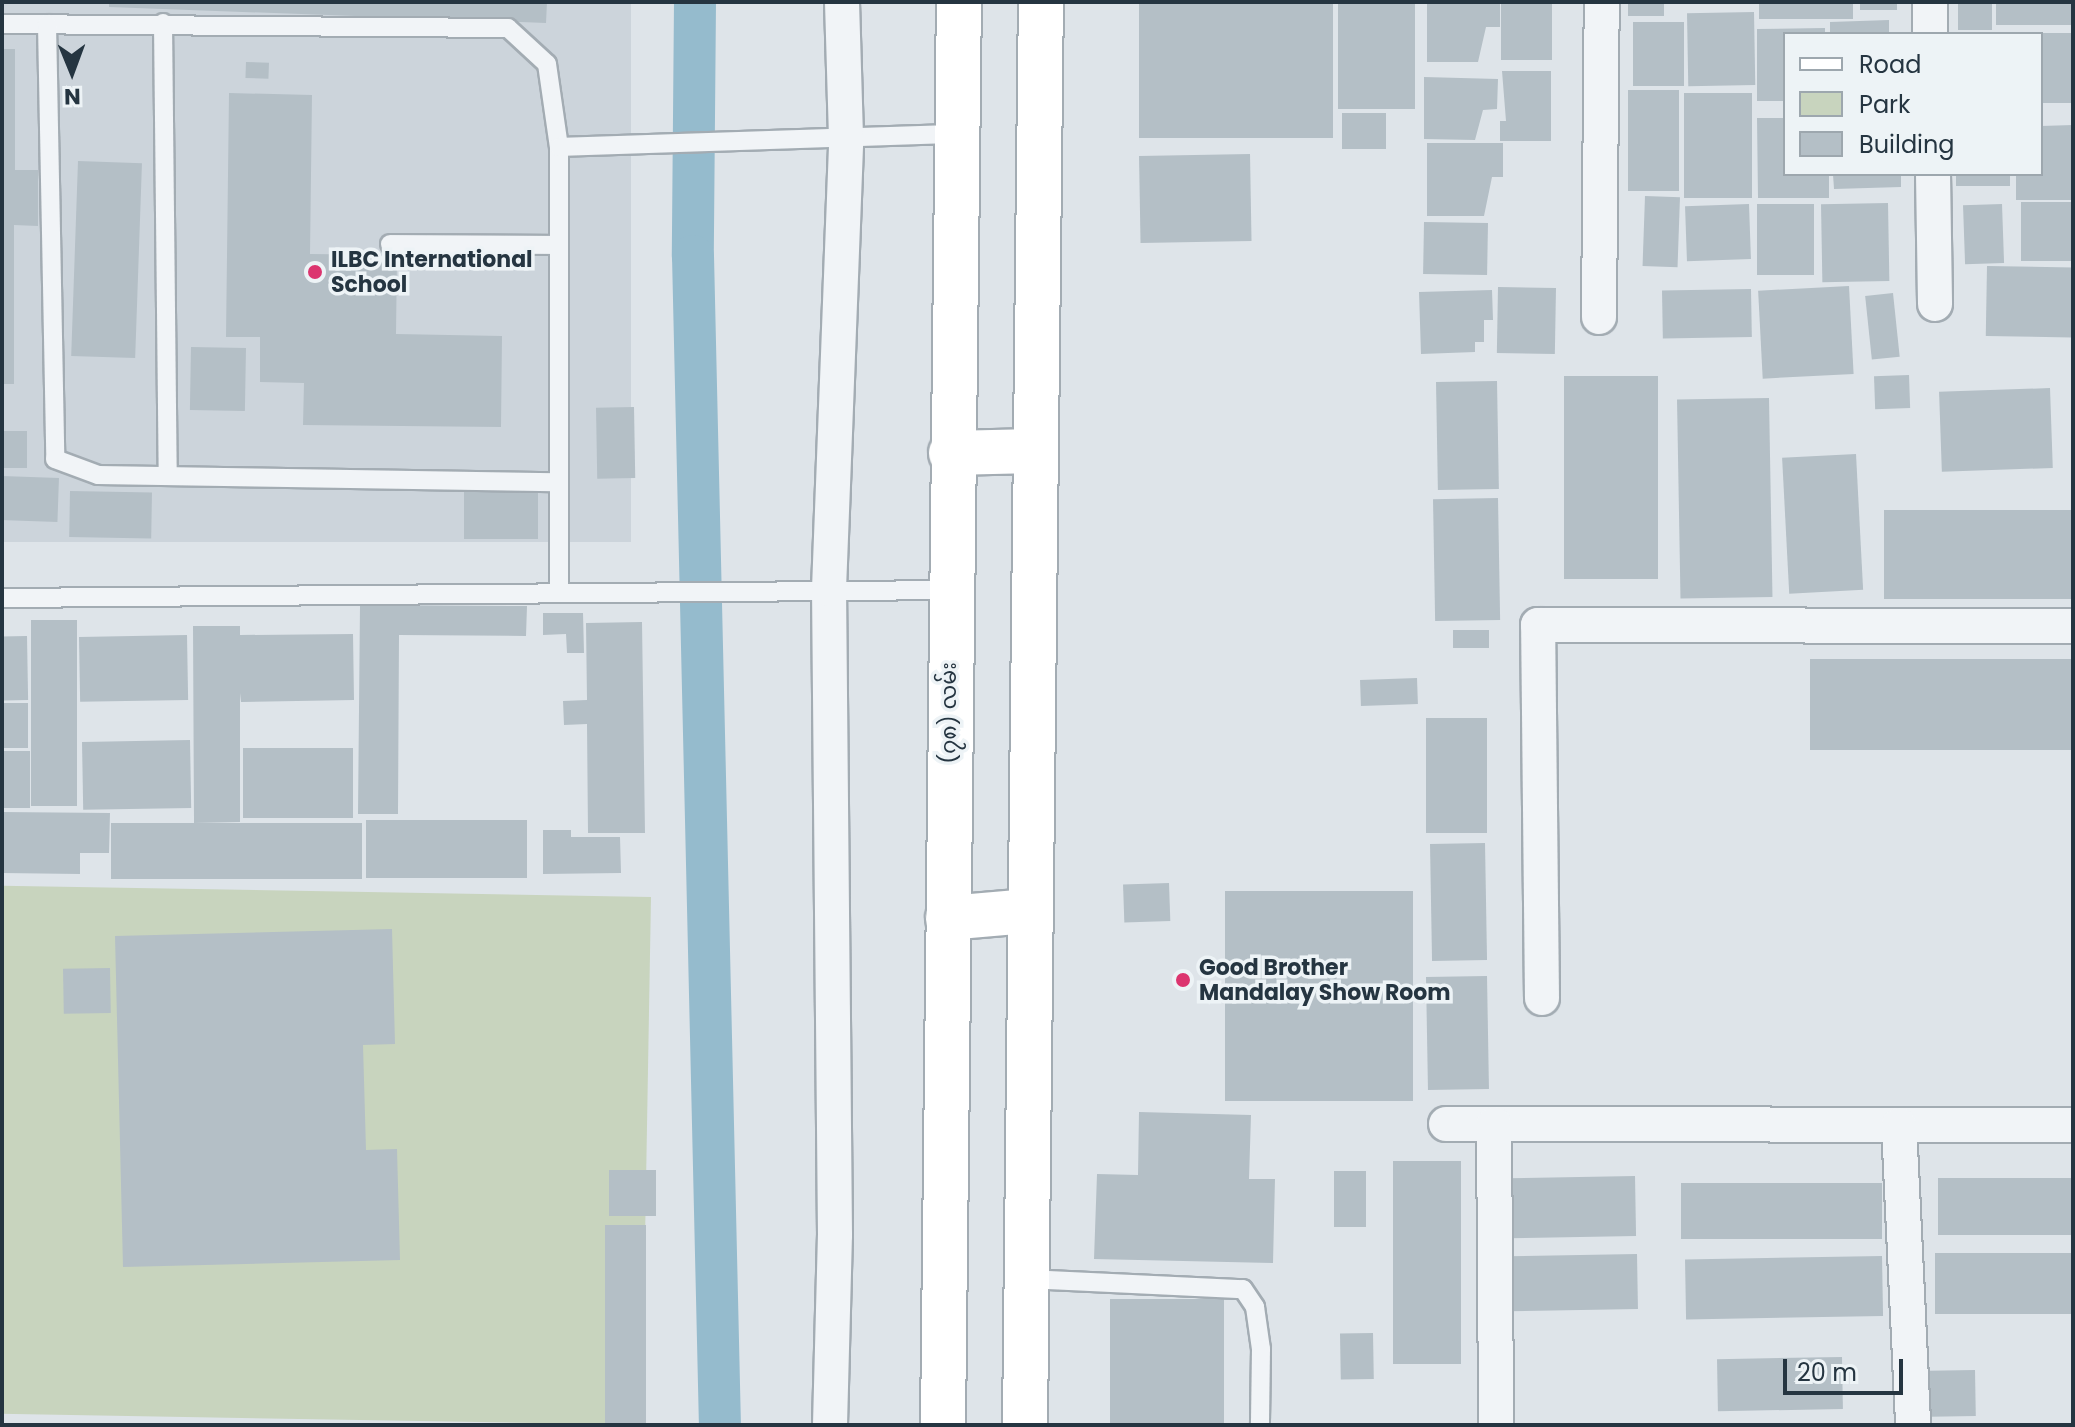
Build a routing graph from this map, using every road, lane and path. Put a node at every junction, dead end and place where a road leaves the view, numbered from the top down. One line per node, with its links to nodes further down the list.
1 (842, 2): 11 (street)
2 (959, 2): 10 (main road, (၇၈) လမ်း)
3 (1041, 2): 18 (main road)
4 (1602, 2): 17 (street)
5 (1930, 2): 9 (street)
6 (163, 23): 8 (lane); 12 (lane); 20 (lane)
7 (2, 24): 8 (lane)
8 (47, 24): 20 (lane)
9 (1930, 32)
10 (957, 134): 11 (lane); 19 (main road, (၇၈) လမ်း)
11 (846, 137): 12 (lane); 22 (street)
12 (559, 147): 15 (lane)
13 (1933, 176): 16 (street)
14 (390, 244): 15 (lane)
15 (558, 245): 21 (lane)
16 (1935, 304)
17 (1599, 317)
18 (1034, 451): 19 (main road); 27 (main road)
19 (951, 453): 24 (main road, (၇၈) လမ်း)
20 (168, 476): 21 (lane)
21 (559, 482): 23 (lane)
22 (829, 589): 23 (lane); 24 (lane); 35 (street)
23 (559, 590): 25 (lane)
24 (949, 590): 28 (main road, (၇၈) လမ်း)
25 (2, 598)
26 (2073, 626): 29 (street)
27 (1028, 911): 28 (main road); 34 (main road)
28 (948, 918): 36 (main road, (၇၈) လမ်း)
29 (1542, 998)
30 (1446, 1124): 31 (street)
31 (1494, 1124): 32 (street); 39 (street)
32 (1899, 1125): 33 (street); 40 (street)
33 (2073, 1125)
34 (1026, 1279): 37 (main road); 38 (lane)
35 (830, 1425)
36 (943, 1425)
37 (1025, 1425)
38 (1260, 1425)
39 (1496, 1425)
40 (1913, 1425)

